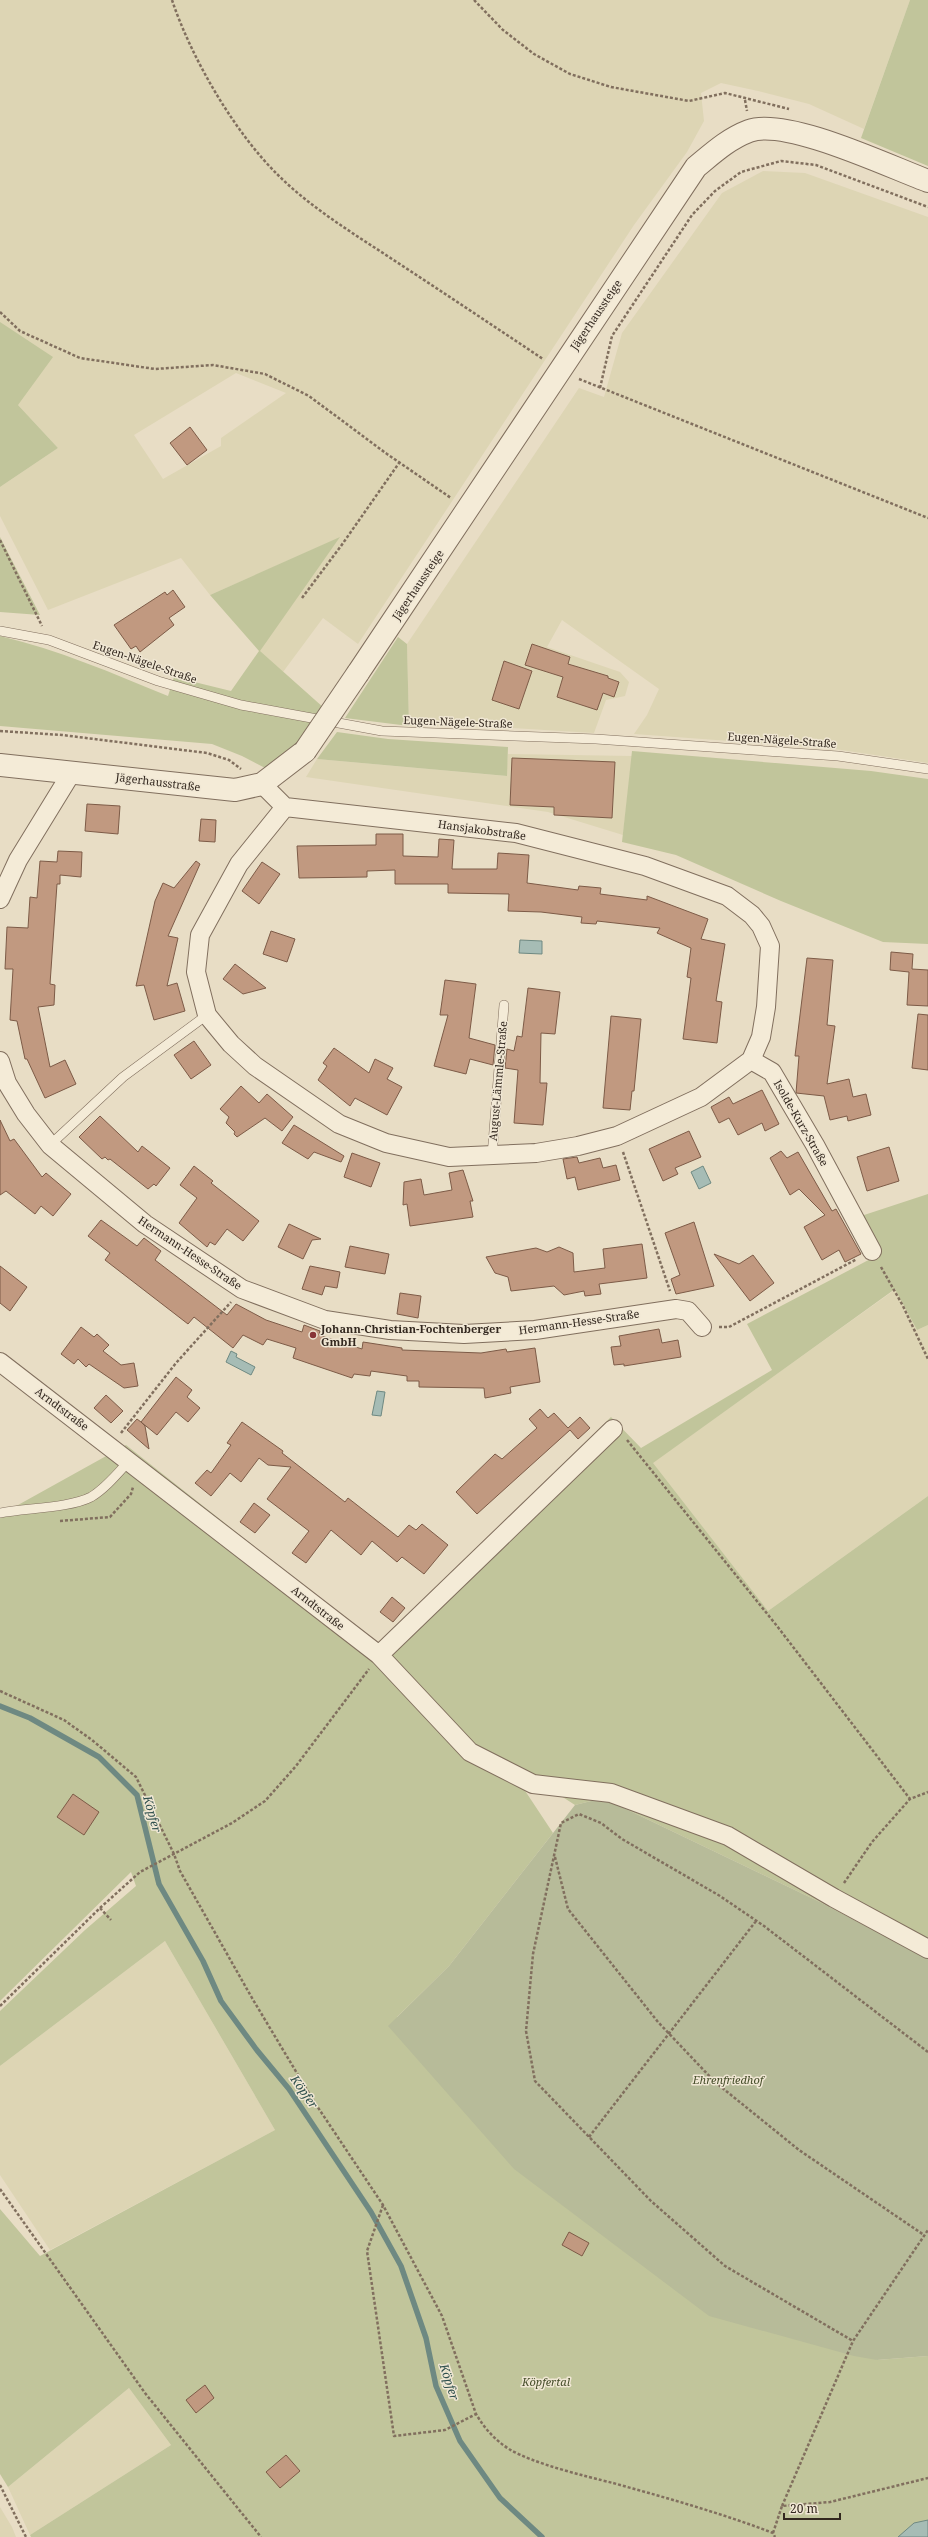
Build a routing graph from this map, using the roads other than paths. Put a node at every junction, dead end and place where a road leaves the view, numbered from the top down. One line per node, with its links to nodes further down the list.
1 (928, 181): 3 (street, Jägerhaussteige, bridge)
2 (0, 632): 5 (lane, Eugen-Nägele-Straße)
3 (306, 752): 7 (street, Jägerhausstraße)
4 (0, 766): 6 (street, Jägerhausstraße)
5 (928, 769)
6 (72, 772): 7 (street, Jägerhausstraße); 9 (street)
7 (262, 784): 8 (street)
8 (285, 807): 11 (street, August-Lämmle-Straße); 12 (street, Hansjakobstraße)
9 (0, 899)
10 (504, 1005): 15 (lane, August-Lämmle-Straße)
11 (207, 1015): 14 (lane); 15 (street, August-Lämmle-Straße)
12 (751, 1060): 15 (street, August-Lämmle-Straße); 16 (street, Isolde-Kurz-Straße)
13 (0, 1061): 14 (street, Hermann-Hesse-Straße)
14 (50, 1145): 17 (street, Hermann-Hesse-Straße)
15 (492, 1156)
16 (872, 1251)
17 (702, 1327)
18 (0, 1362): 20 (street, Arndtstraße)
19 (613, 1429): 22 (street)
20 (129, 1461): 21 (lane); 22 (street, Arndtstraße)
21 (0, 1513)
22 (379, 1655): 23 (street, Arndtstraße)
23 (928, 1949)

